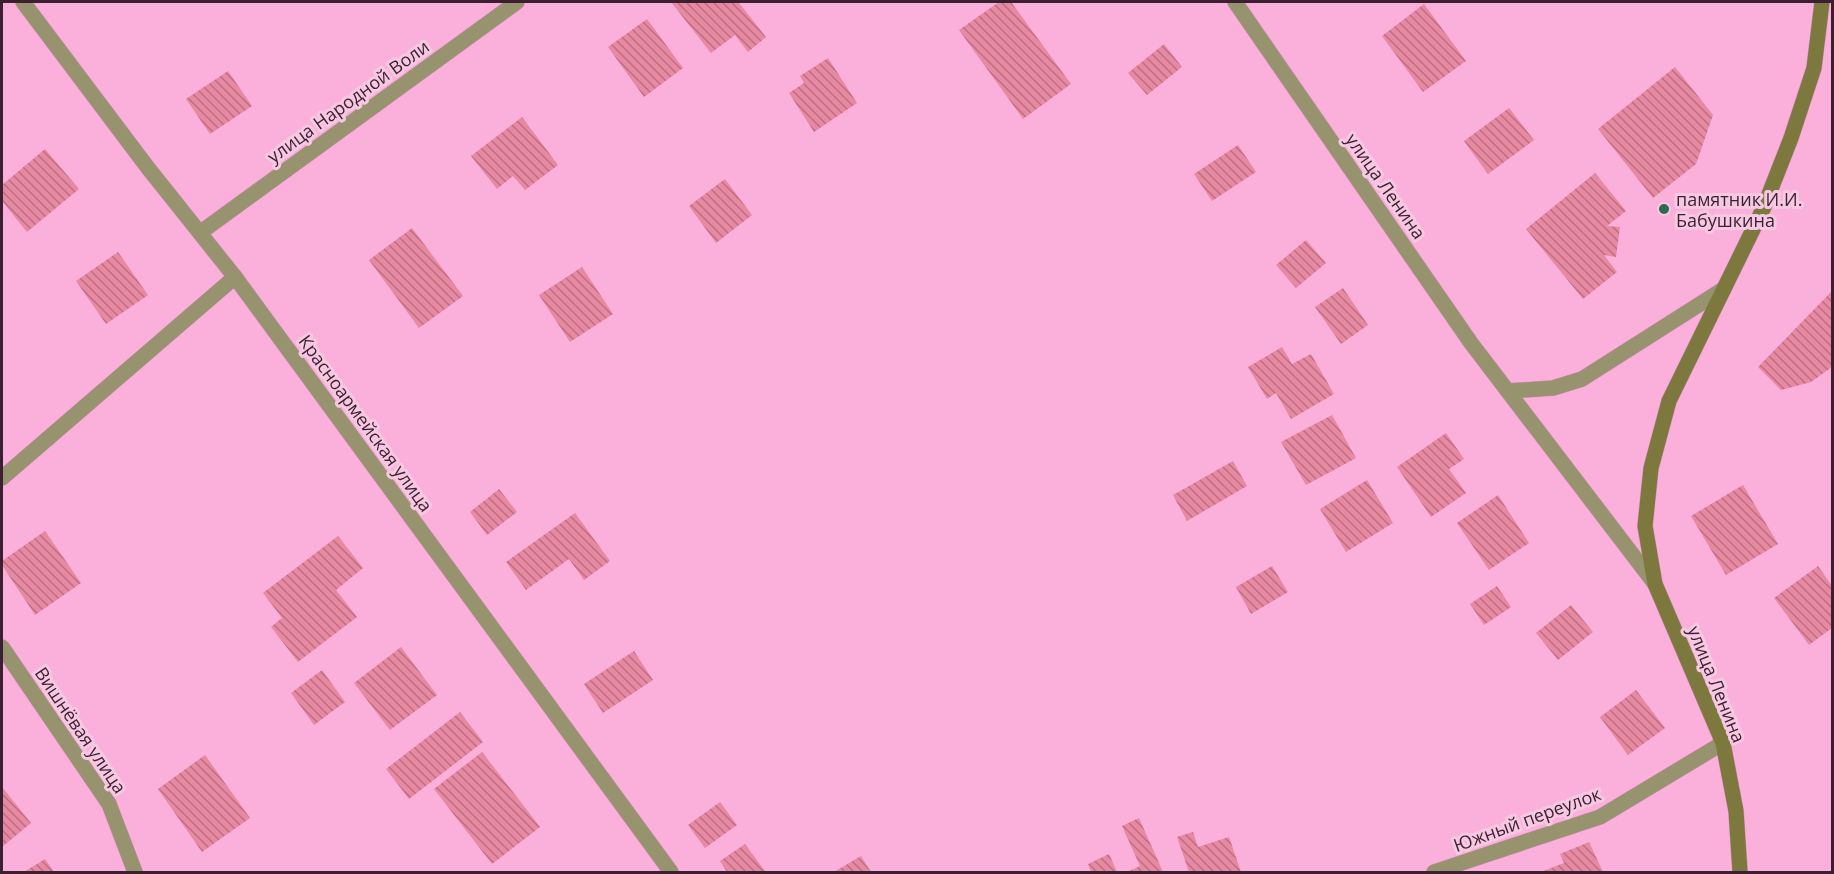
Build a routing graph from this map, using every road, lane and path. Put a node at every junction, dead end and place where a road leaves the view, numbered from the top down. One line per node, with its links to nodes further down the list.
1 (23, 2): 5 (street, Красноармейская улица)
2 (518, 2): 5 (street, улица Народной Воли)
3 (1235, 2): 8 (street, улица Ленина)
4 (1822, 2): 7 (main road, улица Ленина)
5 (201, 232): 6 (street, Красноармейская улица)
6 (235, 276): 9 (street); 14 (street, Красноармейская улица)
7 (1722, 290): 8 (street); 10 (main road, улица Ленина)
8 (1508, 391): 10 (street, улица Ленина)
9 (2, 478)
10 (1655, 584): 12 (main road, улица Ленина)
11 (2, 647): 13 (street, Вишнёвая улица)
12 (1723, 743): 15 (street, Южный переулок); 16 (main road, улица Ленина)
13 (135, 873)
14 (671, 873)
15 (1434, 873)
16 (1740, 873)

